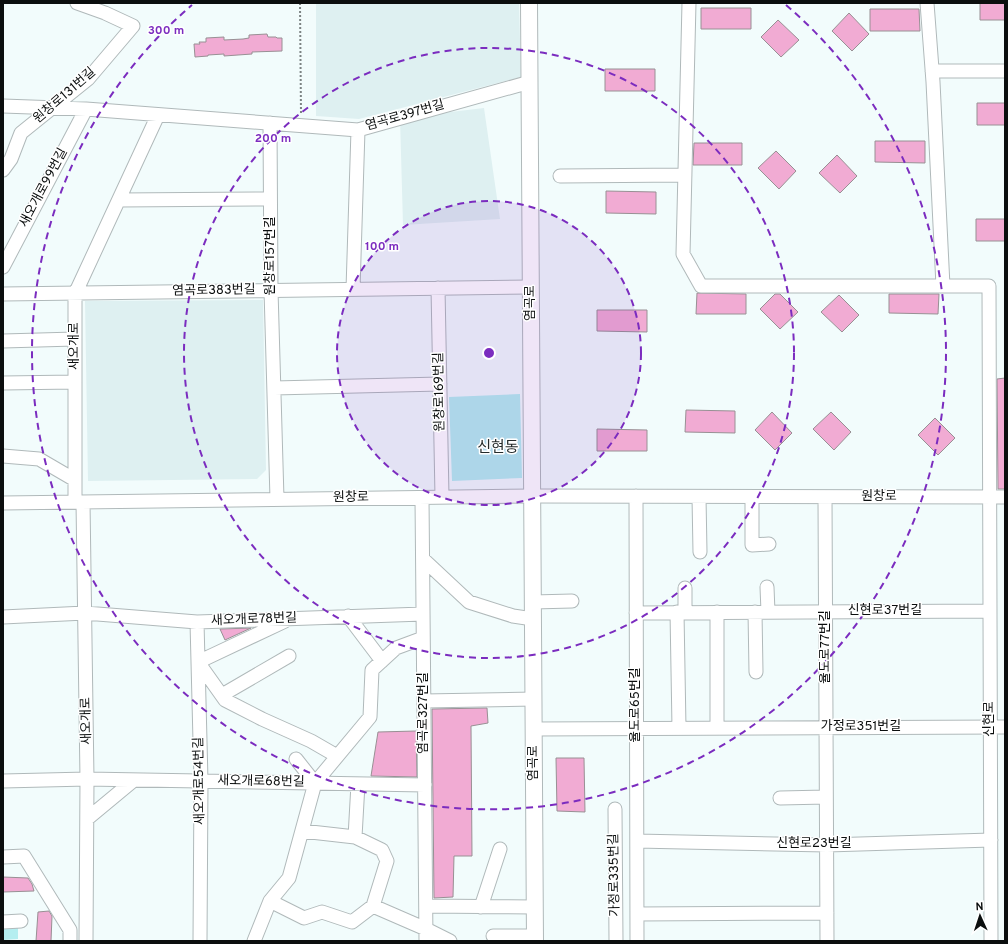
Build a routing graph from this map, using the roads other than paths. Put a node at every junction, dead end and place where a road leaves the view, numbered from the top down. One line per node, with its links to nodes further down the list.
1 (77, 3): 9 (street, 원창로131번길)
2 (529, 3): 7 (main road, 염곡로)
3 (689, 3): 15 (street)
4 (927, 3): 5 (street)
5 (932, 71): 6 (street); 20 (street)
6 (1005, 72)
7 (530, 82): 13 (street, 염곡로397번길); 21 (main road, 염곡로)
8 (3, 106): 9 (street, 염곡로397번길)
9 (53, 108): 10 (street, 염곡로397번길); 14 (street, 원창로131번길)
10 (86, 109): 11 (street, 염곡로397번길); 19 (street, 새오개로99번길)
11 (158, 115): 12 (street, 염곡로397번길); 18 (street, 새오개로)
12 (270, 123): 13 (street, 염곡로397번길); 17 (street, 원창로157번길)
13 (358, 130): 23 (street)
14 (3, 170)
15 (685, 175): 16 (street); 20 (street)
16 (560, 176)
17 (270, 198): 18 (street); 24 (street, 원창로157번길)
18 (119, 200): 26 (street, 새오개로)
19 (3, 267)
20 (943, 286): 41 (street, 신현로)
21 (531, 287): 22 (street, 염곡로383번길); 35 (main road, 염곡로)
22 (438, 288): 23 (street, 염곡로383번길); 31 (street, 원창로169번길)
23 (353, 289): 24 (street, 염곡로383번길)
24 (271, 290): 26 (street, 염곡로383번길); 32 (street, 원창로157번길)
25 (3, 294): 26 (street)
26 (75, 294): 27 (street, 새오개로)
27 (75, 339): 28 (street); 29 (street, 새오개로)
28 (3, 341)
29 (75, 382): 30 (street); 34 (street, 새오개로)
30 (3, 383)
31 (440, 384): 32 (street); 38 (street, 원창로169번길)
32 (274, 388): 44 (street, 원창로157번길)
33 (3, 456): 34 (street)
34 (75, 480): 45 (street, 새오개로)
35 (533, 496): 36 (street, 원창로); 38 (street, 원창로); 53 (main road, 염곡로)
36 (636, 496): 37 (street, 원창로); 60 (street, 율도로65번길)
37 (699, 496): 39 (street, 원창로); 48 (street)
38 (442, 497): 42 (street, 원창로)
39 (752, 497): 40 (street, 원창로); 47 (street)
40 (825, 497): 41 (street, 원창로); 57 (street, 율도로77번길)
41 (990, 497): 43 (street, 원창로); 58 (street, 신현로)
42 (422, 498): 44 (street, 원창로); 49 (street, 염곡로327번길)
43 (1005, 498)
44 (277, 499): 45 (street, 원창로)
45 (79, 502): 46 (street, 원창로); 59 (street, 새오개로)
46 (3, 503)
47 (769, 544)
48 (700, 552)
49 (423, 559): 61 (street, 염곡로327번길); 65 (street)
50 (767, 587): 56 (street)
51 (685, 588): 54 (street)
52 (572, 601): 53 (street)
53 (533, 602): 65 (main road, 염곡로)
54 (681, 612): 55 (street, 신현로37번길); 60 (street, 신현로37번길); 78 (street)
55 (717, 612): 56 (street, 신현로37번길); 79 (street)
56 (762, 612): 57 (street, 신현로37번길); 71 (street)
57 (825, 612): 58 (street, 신현로37번길); 80 (street, 율도로77번길)
58 (990, 612): 75 (street, 신현로)
59 (85, 613): 63 (street, 새오개로78번길); 66 (street, 새오개로78번길); 84 (street, 새오개로)
60 (636, 613): 77 (street, 율도로65번길)
61 (423, 614): 62 (street, 새오개로78번길); 67 (street, 염곡로327번길)
62 (348, 616): 64 (street, 새오개로78번길); 69 (street)
63 (3, 617)
64 (290, 618): 66 (street, 새오개로78번길); 70 (street)
65 (533, 619): 73 (main road, 염곡로)
66 (197, 622): 70 (street, 새오개로54번길)
67 (423, 638): 69 (street, 새오개로68번길); 74 (street, 염곡로327번길)
68 (289, 656): 72 (street)
69 (382, 661): 82 (street, 새오개로68번길)
70 (198, 662): 72 (street); 87 (street, 새오개로54번길)
71 (756, 672)
72 (222, 695): 82 (street)
73 (534, 699): 74 (street); 81 (main road, 염곡로)
74 (424, 701): 90 (street, 염곡로327번길)
75 (990, 727): 76 (street, 가정로351번길); 80 (street, 가정로351번길); 97 (street, 신현로)
76 (1005, 727)
77 (637, 728): 78 (street, 가정로351번길); 81 (street, 가정로351번길); 98 (street, 율도로65번길)
78 (678, 728): 79 (street, 가정로351번길)
79 (717, 728): 80 (street, 가정로351번길)
80 (826, 728): 91 (street, 율도로77번길)
81 (534, 729): 106 (main road, 염곡로)
82 (337, 756): 88 (street, 새오개로68번길)
83 (296, 759): 88 (street)
84 (88, 779): 85 (street, 새오개로68번길); 86 (street, 새오개로68번길); 94 (street, 새오개로)
85 (134, 780): 87 (street, 새오개로68번길); 94 (street)
86 (3, 781)
87 (201, 781): 88 (street, 새오개로68번길); 116 (street, 새오개로54번길)
88 (315, 783): 89 (street, 새오개로68번길); 95 (street)
89 (358, 784): 90 (street, 새오개로68번길); 96 (street)
90 (425, 785): 104 (street, 염곡로327번길)
91 (826, 797): 92 (street); 99 (street, 율도로77번길)
92 (780, 798)
93 (615, 809): 119 (street, 가정로335번길)
94 (87, 819): 115 (street, 새오개로)
95 (302, 831): 96 (street); 102 (street)
96 (355, 837): 103 (street)
97 (991, 840): 99 (street, 신현로23번길); 122 (street, 신현로)
98 (637, 841): 99 (street, 신현로23번길); 108 (street, 율도로65번길)
99 (827, 844): 107 (street, 율도로77번길)
100 (500, 849): 105 (street)
101 (3, 857): 114 (street)
102 (270, 901): 103 (street); 117 (street)
103 (373, 906): 111 (street)
104 (426, 906): 105 (street); 111 (street, 염곡로327번길)
105 (481, 907): 106 (street)
106 (535, 907): 113 (main road, 염곡로)
107 (827, 913): 108 (street); 121 (street, 율도로77번길)
108 (637, 914): 120 (street, 율도로65번길)
109 (21, 921): 110 (street)
110 (3, 922)
111 (426, 935): 118 (street)
112 (493, 936): 113 (street, 염곡로)
113 (535, 938)
114 (70, 941)
115 (86, 941)
116 (200, 941)
117 (254, 941)
118 (450, 941)
119 (616, 941)
120 (637, 941)
121 (827, 941)
122 (991, 941)

